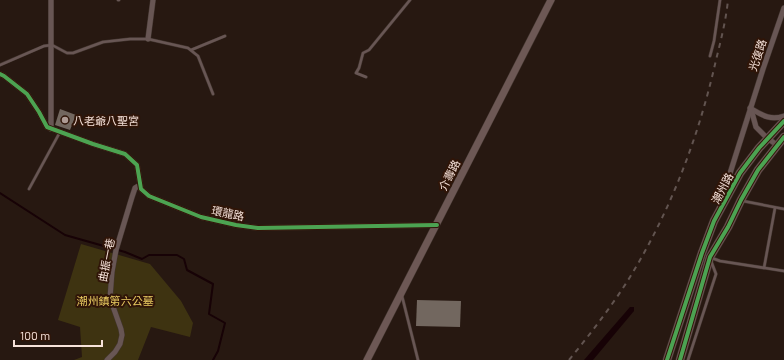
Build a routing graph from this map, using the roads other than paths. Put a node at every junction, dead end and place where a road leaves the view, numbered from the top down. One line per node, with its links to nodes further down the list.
1 (51, 0): 9 (street)
2 (153, 0): 8 (street)
3 (410, 0): 14 (lane)
4 (551, 0): 30 (main road, 介壽路)
5 (720, 0): 11 (lane)
6 (784, 8): 16 (street, 光復路)
7 (225, 36): 10 (lane)
8 (148, 39): 9 (lane); 10 (lane)
9 (52, 45): 12 (lane); 19 (street)
10 (190, 50): 15 (lane)
11 (710, 56)
12 (0, 64)
13 (0, 74): 19 (street)
14 (366, 77)
15 (213, 94)
16 (750, 108): 17 (street); 22 (street); 29 (street, 光復路)
17 (784, 116)
18 (784, 121): 22 (main road, 潮州路)
19 (51, 129): 20 (street)
20 (60, 132): 24 (street); 25 (lane)
21 (784, 137): 23 (main road, 潮州路)
22 (767, 138): 23 (street); 29 (main road, 潮州路)
23 (781, 146): 26 (main road, 潮州路)
24 (140, 185): 30 (street, 環龍路); 37 (street, 曲振一巷)
25 (29, 189)
26 (741, 200): 27 (lane); 31 (main road, 潮州路)
27 (775, 208): 28 (lane); 33 (lane)
28 (784, 209)
29 (714, 221): 31 (main road, 潮州路)
30 (436, 224): 36 (main road, 介壽路)
31 (706, 255): 32 (lane); 33 (lane); 40 (main road); 41 (main road); 42 (lane)
32 (693, 268)
33 (764, 268): 34 (lane)
34 (784, 271)
35 (690, 276): 40 (lane)
36 (401, 292): 38 (main road, 介壽路); 39 (lane)
37 (107, 360)
38 (367, 360)
39 (418, 360)
40 (666, 360)
41 (680, 360)
42 (688, 360)

